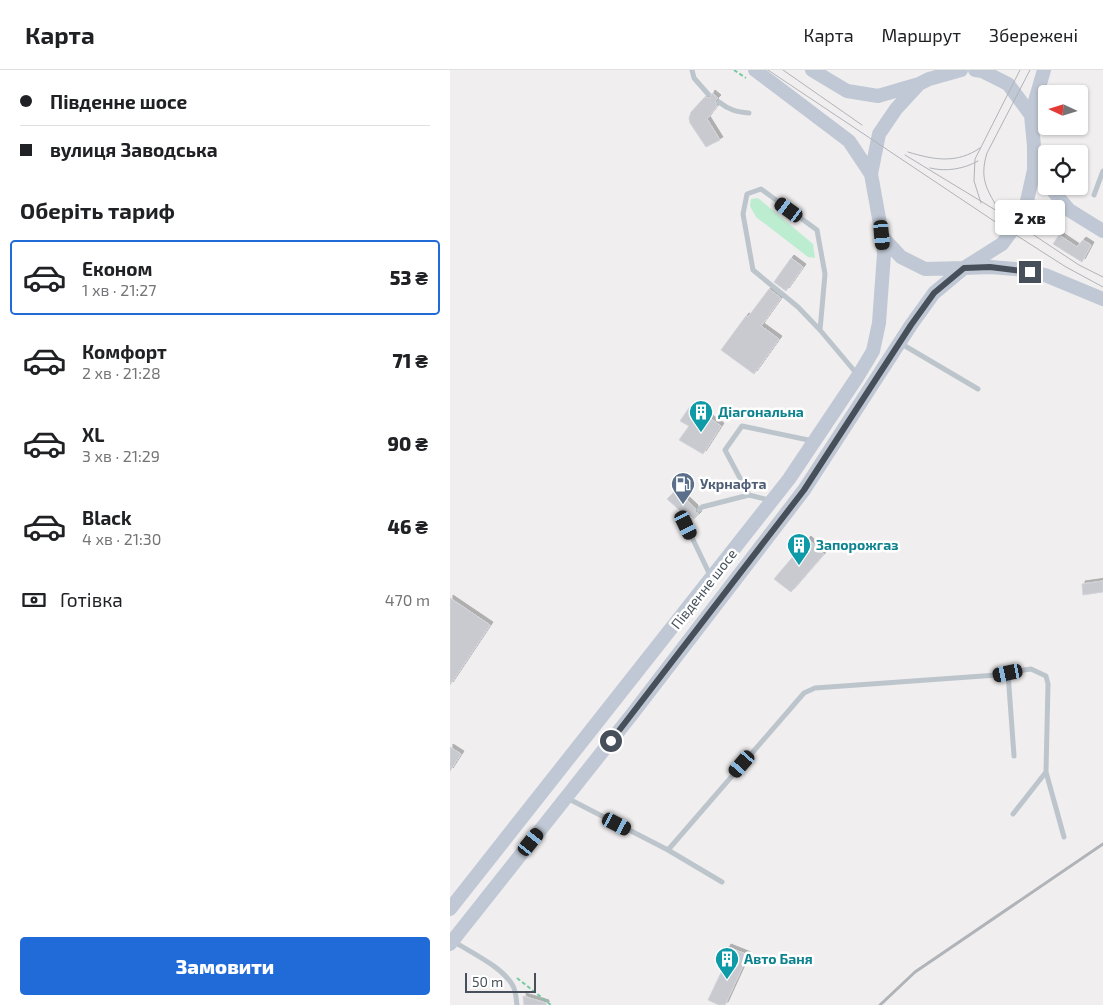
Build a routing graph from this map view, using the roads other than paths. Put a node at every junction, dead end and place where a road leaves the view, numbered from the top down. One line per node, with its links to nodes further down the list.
1 (692, 70): 8 (lane)
2 (755, 70): 15 (main road)
3 (812, 70): 7 (main road)
4 (961, 70): 7 (main road)
5 (975, 70): 11 (main road)
6 (1044, 70): 11 (main road)
7 (919, 84): 15 (main road)
8 (708, 94)
9 (719, 102): 10 (lane)
10 (748, 113)
11 (1031, 115): 12 (main road)
12 (1034, 146): 13 (main road); 20 (main road, Південне шосе)
13 (1038, 158)
14 (1103, 171): 17 (lane)
15 (871, 174): 19 (main road, Південне шосе)
16 (1056, 195): 18 (main road)
17 (1094, 195)
18 (1103, 231)
19 (882, 235): 20 (main road); 24 (main road, Південне шосе)
20 (964, 268): 21 (main road); 23 (main road, Південне шосе)
21 (1103, 299)
22 (820, 330): 22 (lane); 24 (lane)
23 (899, 343): 25 (lane); 34 (main road, Південне шосе)
24 (858, 376): 26 (main road, Південне шосе)
25 (978, 389)
26 (814, 441): 27 (lane); 28 (main road, Південне шосе)
27 (749, 496): 28 (lane); 29 (lane)
28 (772, 501): 31 (main road, Південне шосе)
29 (699, 510)
30 (690, 520): 31 (lane)
31 (712, 579): 33 (main road, Південне шосе)
32 (1008, 673): 35 (lane); 36 (lane); 40 (lane)
33 (618, 698): 34 (main road); 42 (main road, Південне шосе)
34 (634, 713): 37 (main road, Південне шосе)
35 (1014, 756)
36 (1046, 772): 38 (lane); 39 (lane)
37 (566, 798): 40 (lane); 43 (main road, Південне шосе)
38 (1013, 814)
39 (1064, 837)
40 (668, 850): 41 (lane)
41 (722, 882)
42 (452, 907): 43 (main road)
43 (472, 916): 44 (main road, Південне шосе)
44 (451, 942): 45 (lane)
45 (517, 1005)

